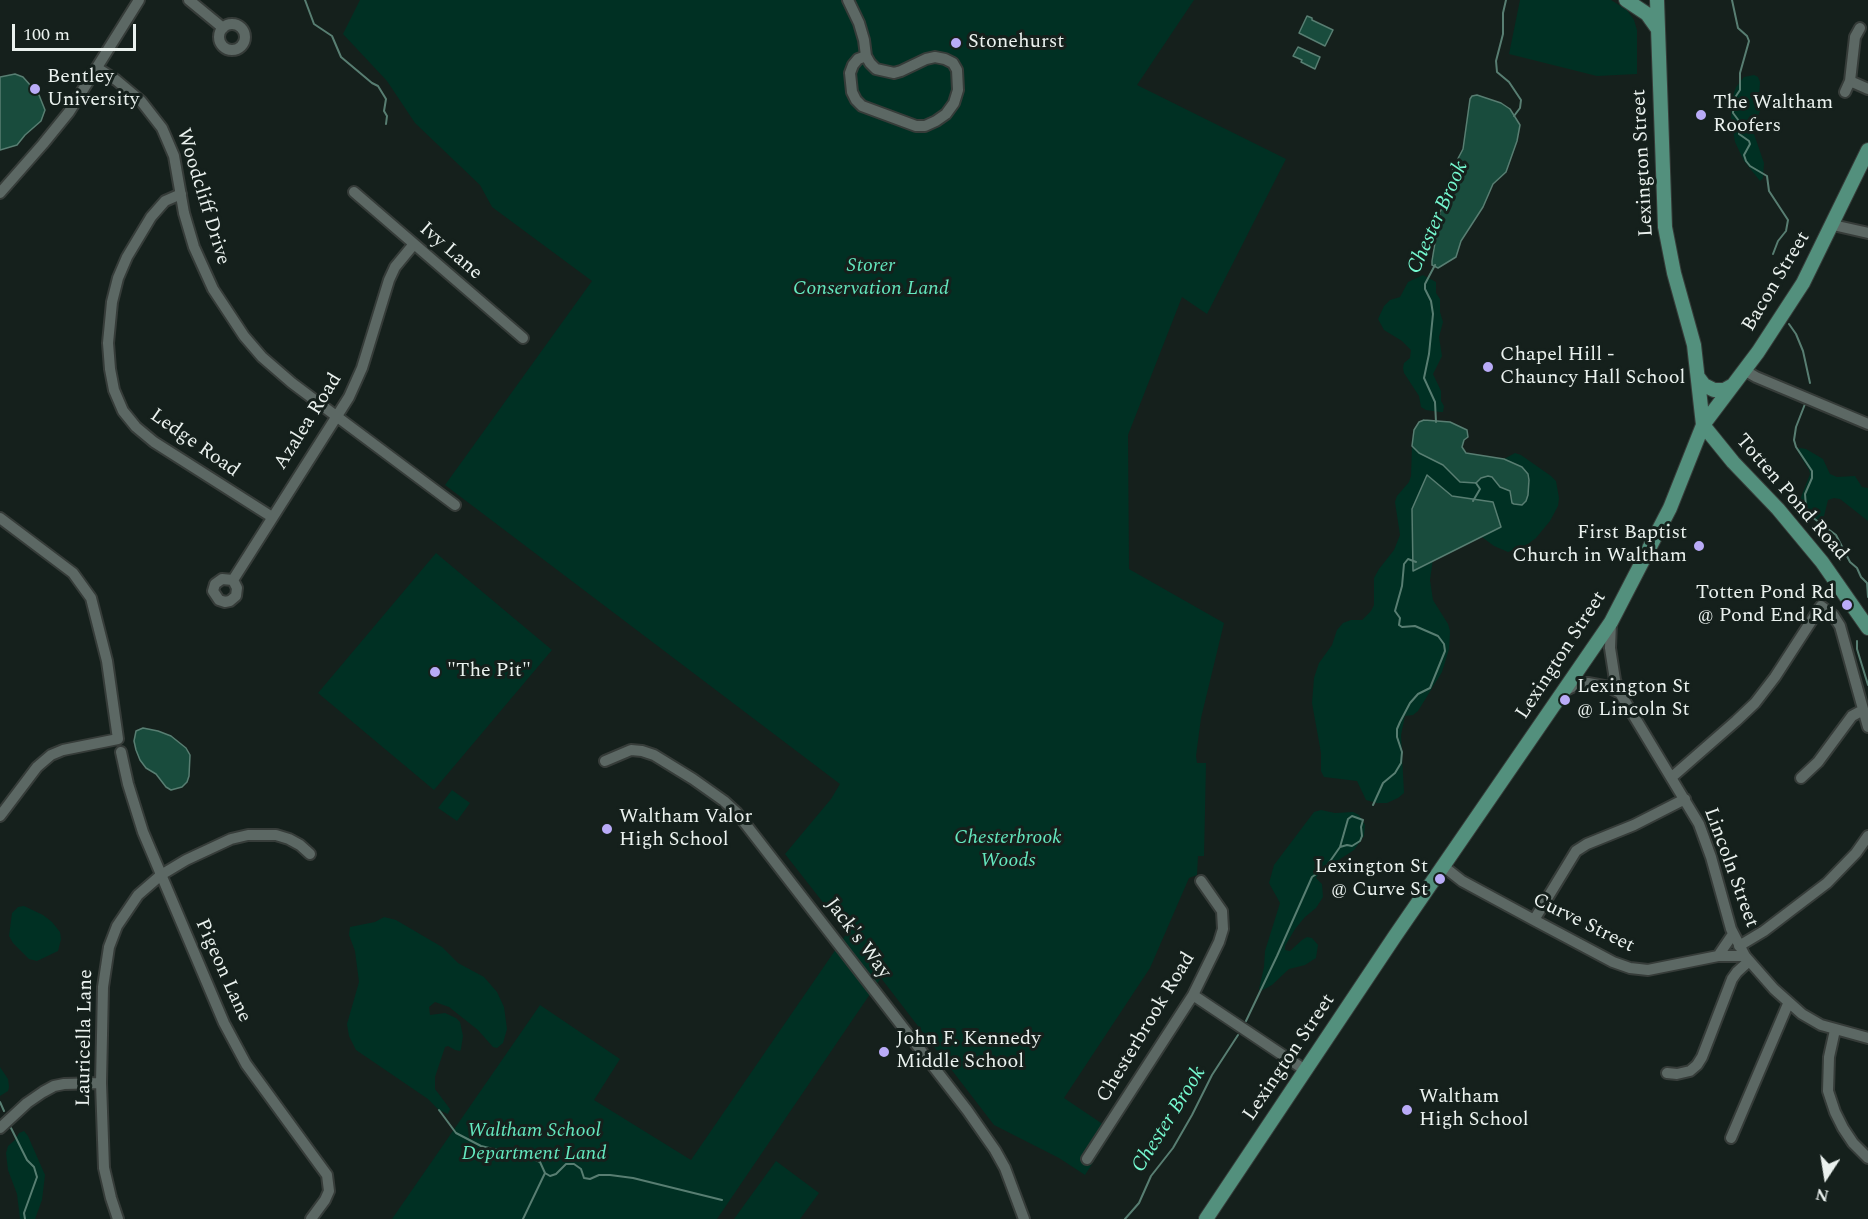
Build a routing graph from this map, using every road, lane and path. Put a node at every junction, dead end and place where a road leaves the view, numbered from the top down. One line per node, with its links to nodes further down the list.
1 (139, 0): 10 (street)
2 (189, 0): 6 (street)
3 (848, 0): 9 (street)
4 (1626, 0): 8 (main road)
5 (1657, 0): 8 (main road, Lexington Street)
6 (223, 28)
7 (1860, 28): 11 (street)
8 (1658, 30): 21 (main road, Lexington Street)
9 (866, 56): 9 (street)
10 (97, 68): 14 (street); 15 (street, Woodcliff Drive)
11 (1868, 89)
12 (1868, 150): 16 (main road, Bacon Street)
13 (354, 192): 18 (street, Ivy Lane)
14 (0, 193)
15 (181, 194): 23 (street, Woodcliff Drive); 27 (street, Ledge Road)
16 (1833, 225): 17 (street); 20 (main road, Bacon Street)
17 (1868, 233)
18 (414, 244): 19 (street, Ivy Lane); 23 (street, Azalea Road)
19 (523, 338)
20 (1744, 370): 22 (main road, Bacon Street); 25 (street)
21 (1698, 377): 22 (main road); 24 (main road, Lexington Street)
22 (1733, 385): 24 (main road, Bacon Street)
23 (336, 417): 26 (street, Woodcliff Drive); 27 (street, Azalea Road)
24 (1703, 424): 30 (main road, Lexington Street); 31 (main road, Totten Pond Road)
25 (1868, 424)
26 (455, 505)
27 (272, 517): 29 (street, Azalea Road)
28 (0, 518): 41 (street)
29 (233, 580)
30 (1611, 622): 32 (main road, Lexington Street); 33 (street, Lincoln Street)
31 (1868, 628)
32 (1564, 691): 33 (street); 44 (main road, Lexington Street)
33 (1620, 693): 38 (street, Lincoln Street)
34 (1863, 710): 35 (street); 38 (street); 39 (street)
35 (1868, 727)
36 (121, 752): 45 (street, Pigeon Lane)
37 (605, 761): 64 (street, Jack's Way)
38 (1672, 777): 40 (street, Lincoln Street)
39 (1801, 778)
40 (1685, 799): 47 (street); 48 (street, Lincoln Street)
41 (0, 816)
42 (1868, 836): 49 (street)
43 (310, 854): 45 (street, Lauricella Lane)
44 (1443, 866): 47 (street, Curve Street); 55 (main road, Lexington Street)
45 (161, 875): 57 (street, Lauricella Lane); 63 (street, Pigeon Lane)
46 (1201, 881): 51 (street, Chesterbrook Road)
47 (1534, 920): 50 (street, Curve Street)
48 (1733, 934): 49 (street, Lincoln Street); 50 (street)
49 (1744, 954): 50 (street, Curve Street); 52 (street, Lincoln Street); 56 (street)
50 (1718, 956)
51 (1193, 995): 55 (street); 61 (street, Chesterbrook Road)
52 (1788, 1004): 53 (street, Lincoln Street); 59 (street)
53 (1835, 1030): 54 (street, Lincoln Street); 60 (street)
54 (1868, 1038)
55 (1305, 1070): 65 (main road, Lexington Street)
56 (1667, 1073)
57 (101, 1083): 58 (street); 62 (street, Lauricella Lane)
58 (0, 1128)
59 (1731, 1138)
60 (1868, 1158)
61 (1087, 1159)
62 (118, 1219)
63 (311, 1219)
64 (1024, 1219)
65 (1206, 1219)

